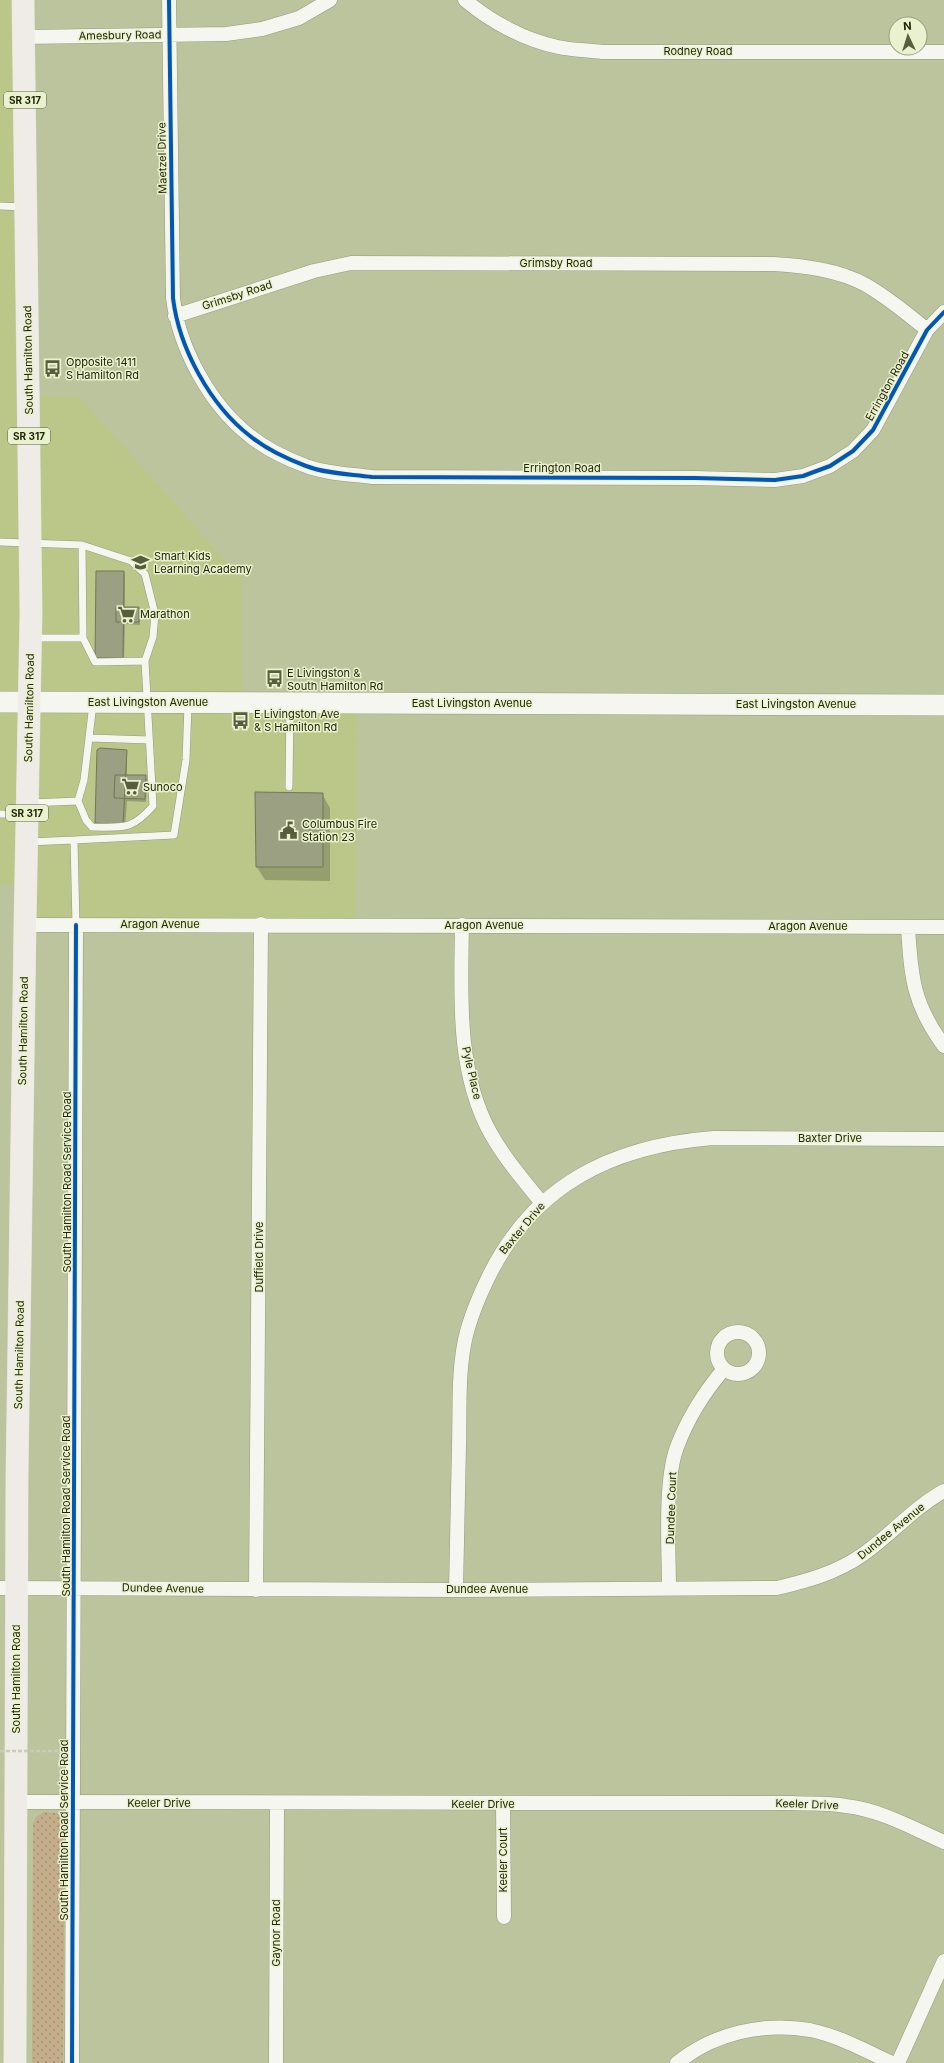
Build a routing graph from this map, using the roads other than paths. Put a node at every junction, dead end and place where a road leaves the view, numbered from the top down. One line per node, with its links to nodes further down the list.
1 (23, 0): 6 (main road, South Hamilton Road / SR 317)
2 (169, 0): 5 (street, Maetzel Drive)
3 (330, 0): 5 (street, Amesbury Road)
4 (465, 0): 7 (street, Rodney Road)
5 (170, 34): 6 (street, Amesbury Road); 11 (street, Maetzel Drive)
6 (24, 37): 9 (main road, South Hamilton Road / SR 317)
7 (944, 52)
8 (0, 206): 9 (lane)
9 (26, 207): 14 (main road, South Hamilton Road / SR 317)
10 (944, 312): 12 (street, Errington Road)
11 (175, 316): 12 (street, Grimsby Road); 12 (street, Errington Road)
12 (927, 330)
13 (0, 542): 14 (lane)
14 (30, 542): 15 (lane); 16 (main road, South Hamilton Road / SR 317)
15 (82, 545): 17 (lane); 18 (lane)
16 (31, 638): 17 (lane); 20 (main road, South Hamilton Road / SR 317)
17 (83, 638): 18 (lane)
18 (145, 661): 22 (lane)
19 (0, 702): 20 (main road, East Livingston Avenue)
20 (29, 702): 21 (main road, East Livingston Avenue); 30 (main road, South Hamilton Road / SR 317)
21 (93, 702): 22 (main road, East Livingston Avenue); 26 (lane)
22 (147, 702): 23 (main road, East Livingston Avenue); 27 (lane)
23 (188, 702): 24 (main road, East Livingston Avenue); 32 (lane)
24 (290, 702): 25 (main road, East Livingston Avenue); 28 (lane)
25 (944, 705)
26 (90, 738): 27 (lane); 29 (lane)
27 (149, 740): 29 (lane)
28 (289, 787)
29 (78, 801): 30 (lane)
30 (27, 809): 31 (lane); 33 (main road, South Hamilton Road / SR 317)
31 (0, 814)
32 (74, 840): 33 (lane); 34 (lane)
33 (26, 842): 36 (main road, South Hamilton Road / SR 317)
34 (76, 924): 35 (street, Aragon Avenue); 36 (street, Aragon Avenue); 45 (street, South Hamilton Road Service Road)
35 (261, 924): 37 (street, Aragon Avenue); 48 (street, Duffield Drive)
36 (24, 925): 46 (main road, South Hamilton Road / SR 317)
37 (462, 925): 38 (street, Aragon Avenue); 42 (street, Pyle Place)
38 (908, 927): 39 (street, Aragon Avenue); 40 (street)
39 (944, 927)
40 (944, 1046)
41 (944, 1139): 42 (street, Baxter Drive)
42 (542, 1203): 49 (street, Baxter Drive)
43 (724, 1369): 47 (street, Dundee Court)
44 (944, 1491): 47 (street, Dundee Avenue)
45 (75, 1587): 46 (street, Dundee Avenue); 48 (street, Dundee Avenue); 51 (street, South Hamilton Road Service Road)
46 (8, 1588): 50 (main road, South Hamilton Road / SR 317)
47 (669, 1588): 49 (street, Dundee Avenue)
48 (256, 1590): 49 (street, Dundee Avenue)
49 (456, 1590)
50 (16, 1802): 51 (street, Keeler Drive); 57 (main road, South Hamilton Road / SR 317)
51 (73, 1803): 52 (street, Keeler Drive); 58 (street, South Hamilton Road Service Road)
52 (277, 1804): 53 (street, Keeler Drive); 59 (street, Gaynor Road)
53 (503, 1804): 54 (street, Keeler Drive); 55 (street, Keeler Court)
54 (944, 1842)
55 (504, 1917)
56 (944, 1961): 62 (street)
57 (15, 2063)
58 (72, 2063)
59 (276, 2063)
60 (677, 2063): 61 (street)
61 (892, 2063)
62 (898, 2063)

